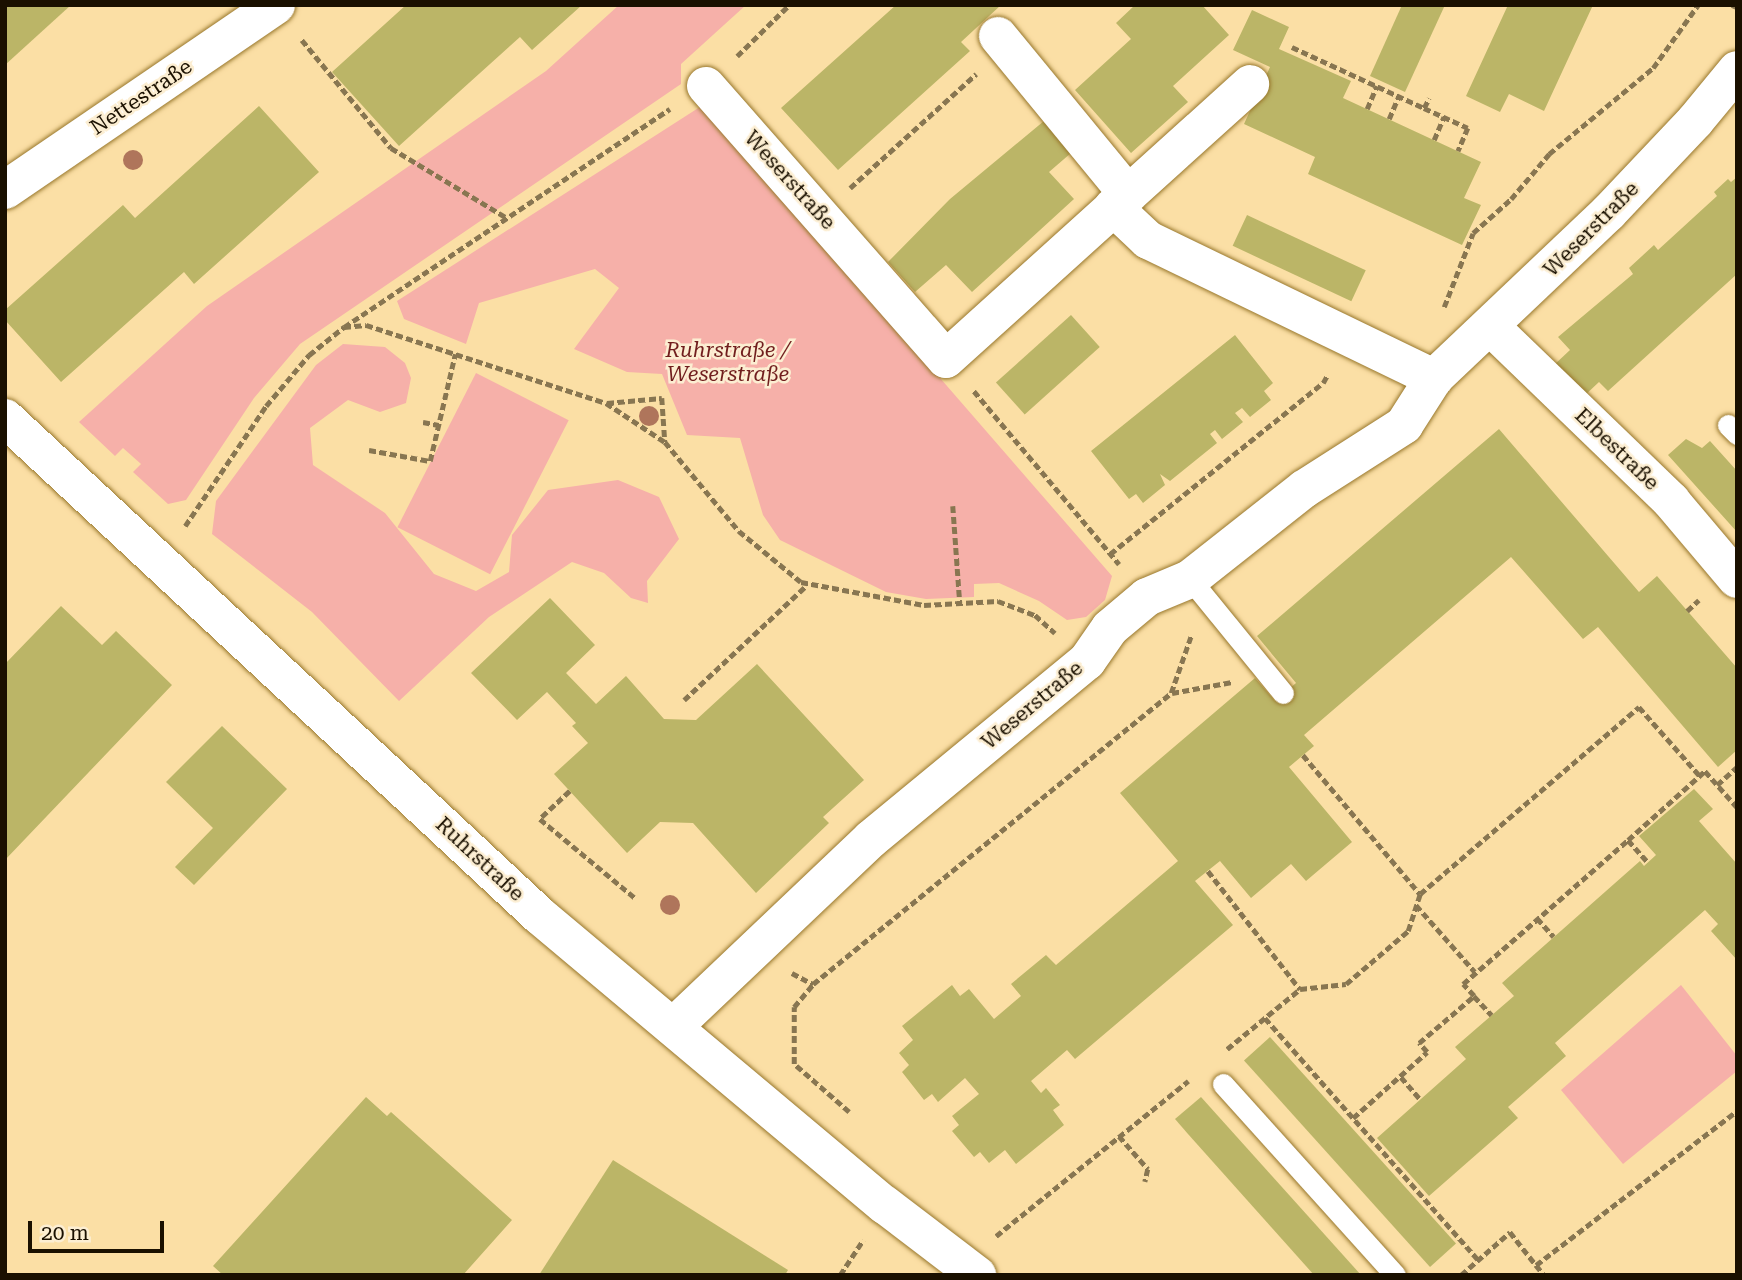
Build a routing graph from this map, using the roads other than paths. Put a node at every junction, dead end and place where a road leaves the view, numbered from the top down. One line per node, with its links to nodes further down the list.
1 (275, 6): 6 (street, Nettestraße)
2 (998, 36): 7 (street)
3 (1737, 70): 8 (street, Weserstraße)
4 (1250, 84): 7 (street)
5 (706, 86): 7 (street, Weserstraße)
6 (5, 190)
7 (1120, 201): 9 (street)
8 (1490, 326): 9 (street, Weserstraße); 12 (street, Elbestraße)
9 (1434, 378): 11 (street, Weserstraße)
10 (5, 418): 14 (street, Ruhrstraße)
11 (1191, 579): 13 (lane); 14 (street, Weserstraße)
12 (1737, 579)
13 (1283, 693)
14 (673, 1027): 16 (street, Ruhrstraße)
15 (1223, 1084): 17 (lane)
16 (970, 1269)
17 (1395, 1275)

